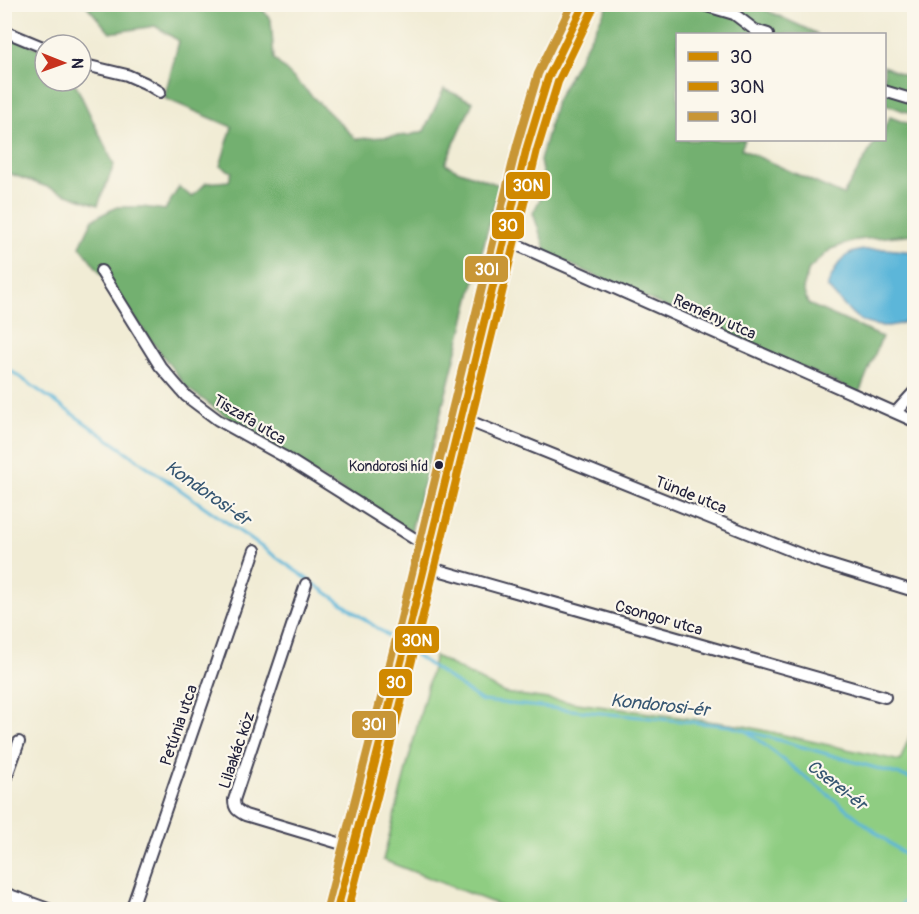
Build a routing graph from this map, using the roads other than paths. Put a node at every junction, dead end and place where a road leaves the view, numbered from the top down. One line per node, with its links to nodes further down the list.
1 (584, 4): 11 (main road)
2 (700, 4): 3 (street)
3 (736, 9): 5 (street)
4 (4, 32): 6 (street)
5 (765, 33)
6 (33, 43)
7 (93, 67): 9 (street)
8 (886, 91): 10 (street)
9 (160, 92)
10 (915, 99)
11 (504, 239): 14 (street, Remény utca); 15 (main road)
12 (101, 271): 17 (street, Tiszafa utca)
13 (915, 392): 14 (street)
14 (896, 412): 16 (street, Remény utca)
15 (459, 417): 17 (main road); 21 (street, Tünde utca)
16 (915, 421)
17 (428, 545): 19 (main road)
18 (255, 550): 28 (street, Petúnia utca)
19 (424, 566): 22 (street, Csongor utca); 25 (main road)
20 (306, 584): 25 (street, Lilaakác köz)
21 (915, 591)
22 (885, 697)
23 (19, 742): 24 (street)
24 (4, 784)
25 (352, 847): 29 (main road)
26 (4, 893): 27 (street)
27 (51, 909)
28 (131, 909)
29 (337, 909)

